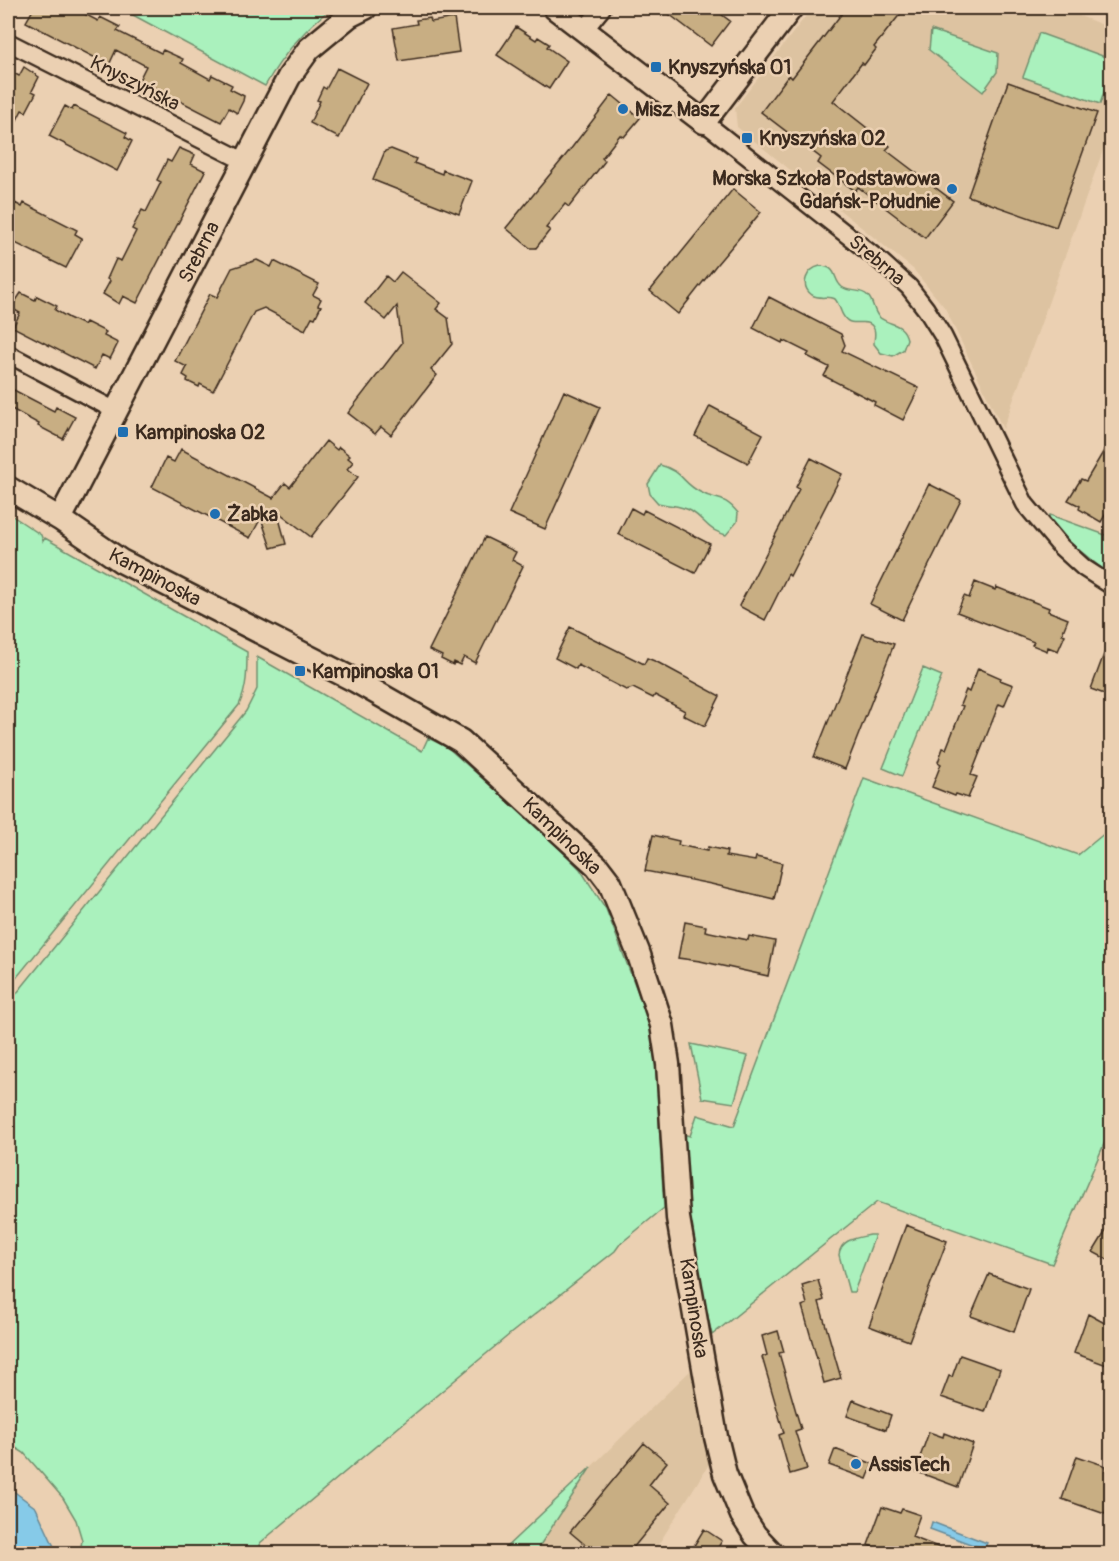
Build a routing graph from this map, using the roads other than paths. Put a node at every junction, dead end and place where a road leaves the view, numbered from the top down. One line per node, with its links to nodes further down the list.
1 (365, 8): 8 (street, Srebrna)
2 (555, 8): 5 (street, Srebrna)
3 (602, 8): 5 (street)
4 (791, 8): 7 (street)
5 (585, 29): 7 (street, Srebrna)
6 (8, 42): 8 (street, Knyszyńska)
7 (704, 122): 13 (street, Srebrna)
8 (245, 160): 10 (street, Srebrna)
9 (8, 354): 10 (street)
10 (116, 411): 12 (street, Srebrna)
11 (8, 488): 12 (street, Kampinoska)
12 (60, 519): 14 (street, Kampinoska)
13 (1112, 586)
14 (773, 1554)

